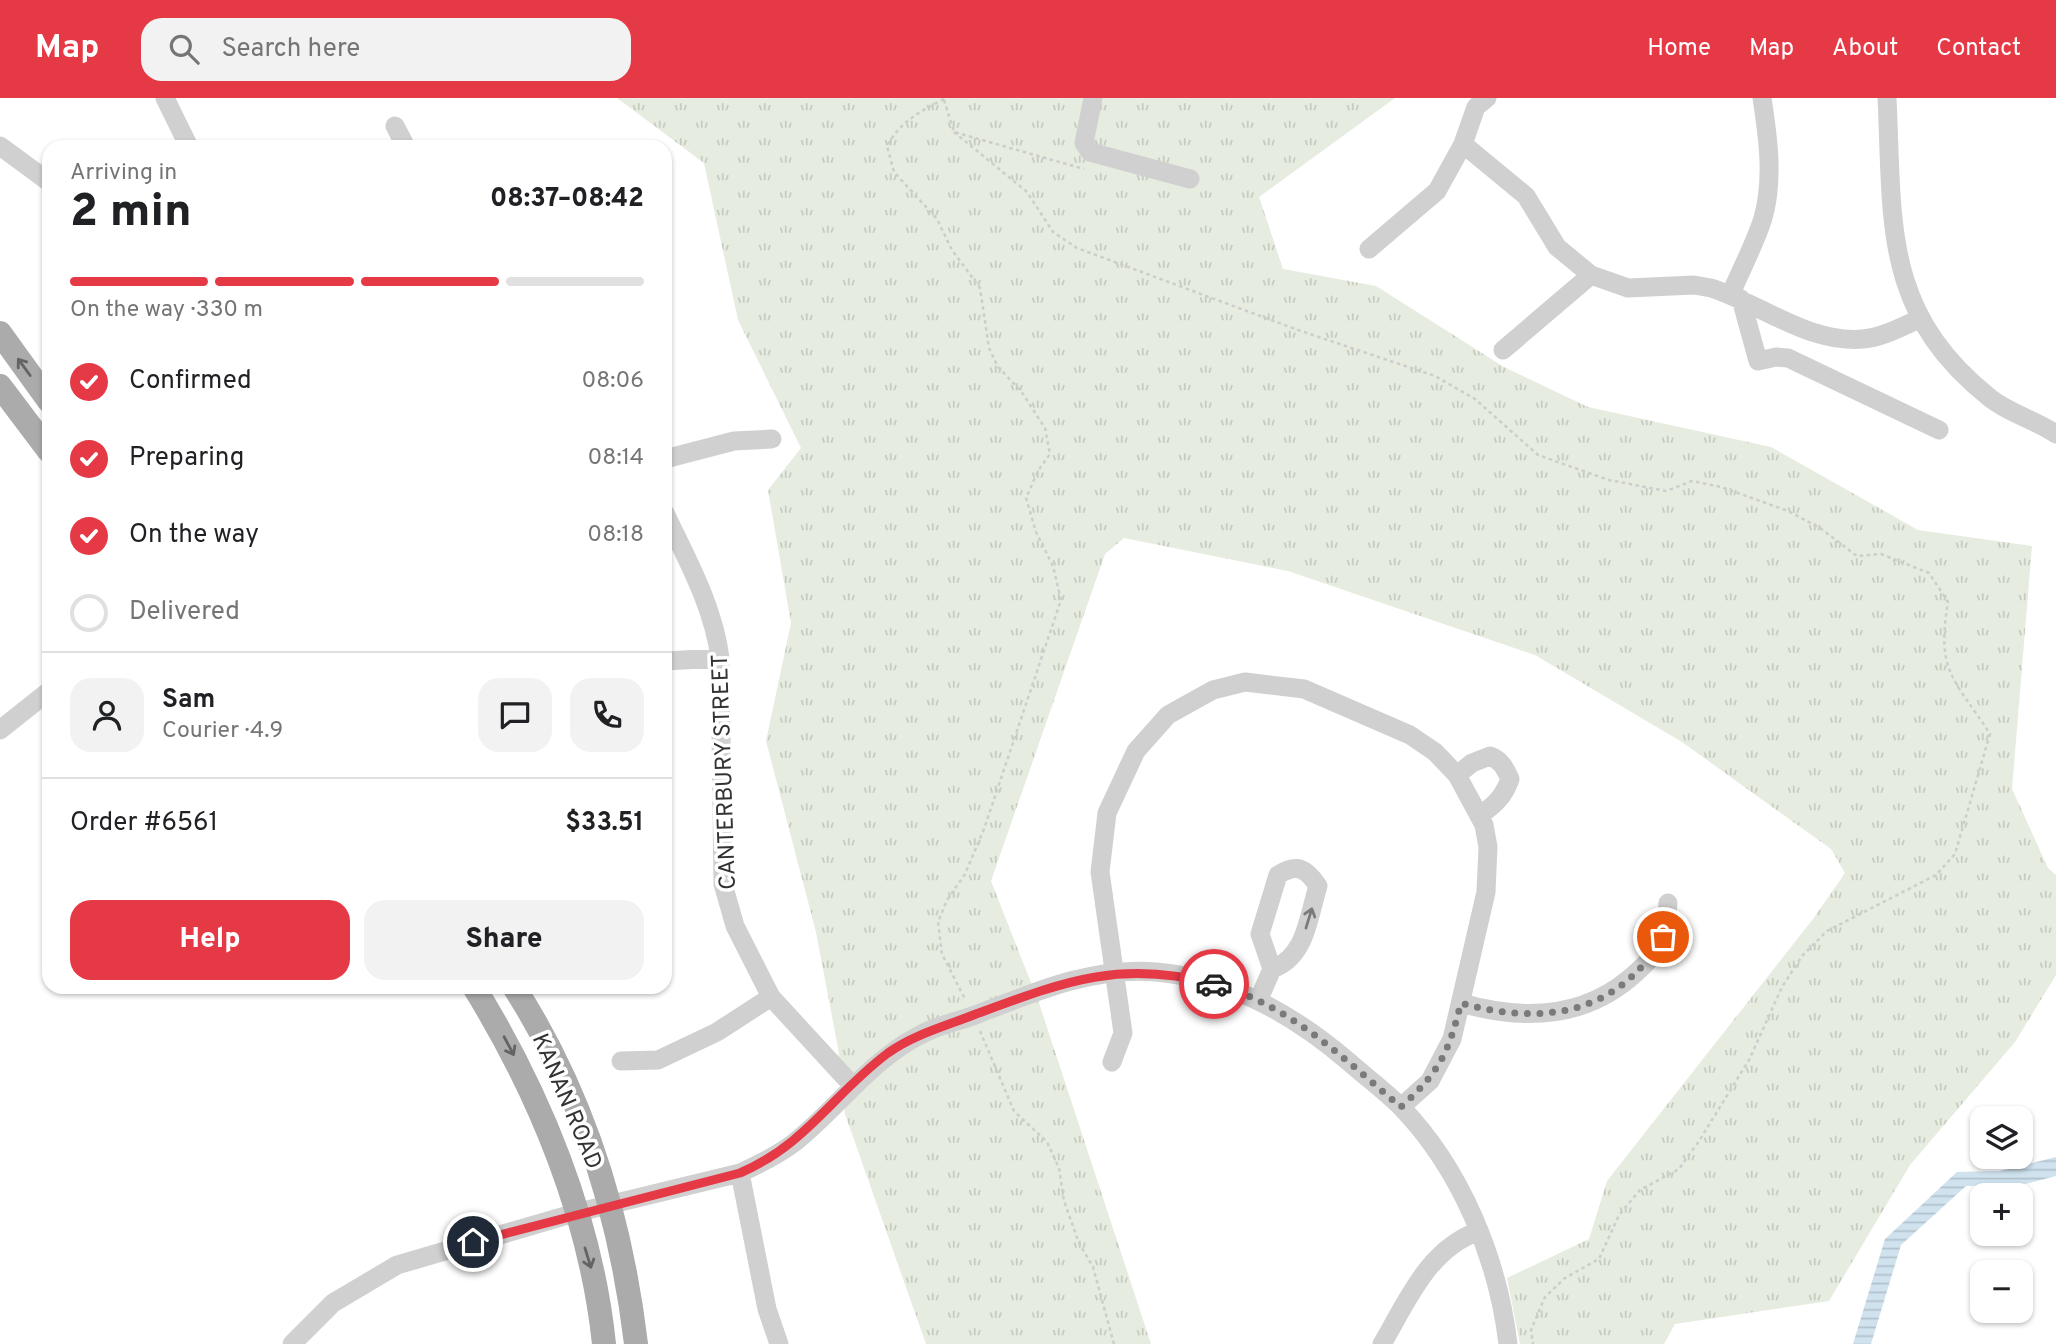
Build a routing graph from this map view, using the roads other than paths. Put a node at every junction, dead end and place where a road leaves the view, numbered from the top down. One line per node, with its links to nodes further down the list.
1 (165, 98): 7 (street)
2 (1093, 98): 12 (street)
3 (1487, 98): 9 (street)
4 (1762, 98): 15 (street)
5 (1887, 98): 16 (street)
6 (395, 126): 8 (street)
7 (186, 140)
8 (402, 140)
9 (1463, 144): 13 (street); 14 (street)
10 (0, 146): 11 (street)
11 (42, 177)
12 (1190, 178)
13 (1369, 249)
14 (1591, 275): 15 (street); 18 (street)
15 (1736, 296): 16 (street); 21 (street)
16 (1919, 319): 22 (street)
17 (0, 333): 20 (main road, one-way to 17)
18 (1503, 350)
19 (0, 386): 24 (main road)
20 (42, 391)
21 (1939, 430)
22 (2056, 434)
23 (772, 439): 25 (street)
24 (42, 442)
25 (672, 457)
26 (672, 528): 27 (street, CANTERBURY STREET)
27 (720, 658): 28 (street); 38 (street, CANTERBURY STREET)
28 (672, 661)
29 (42, 697): 30 (street)
30 (0, 730)
31 (1457, 775): 32 (street); 32 (street); 35 (street)
32 (1480, 815): 40 (street)
33 (1668, 903): 40 (street)
34 (1272, 969): 34 (street, one-way to 34); 39 (street)
35 (1114, 972): 39 (street); 42 (street); 43 (street)
36 (478, 994): 47 (main road, KANAN ROAD, one-way to 47)
37 (517, 994): 46 (main road, KANAN ROAD)
38 (771, 997): 41 (street); 43 (street, CANTERBURY STREET)
39 (1259, 999): 44 (street)
40 (1461, 1003): 44 (street)
41 (621, 1061)
42 (1112, 1062)
43 (852, 1085): 45 (street)
44 (1401, 1107): 48 (street)
45 (740, 1173): 46 (street); 52 (street)
46 (610, 1205): 47 (street); 51 (main road, KANAN ROAD)
47 (575, 1213): 49 (street); 50 (main road, KANAN ROAD, one-way to 50)
48 (1479, 1231): 53 (street); 54 (street)
49 (292, 1344)
50 (604, 1344)
51 (636, 1344)
52 (779, 1344)
53 (1382, 1344)
54 (1508, 1344)

